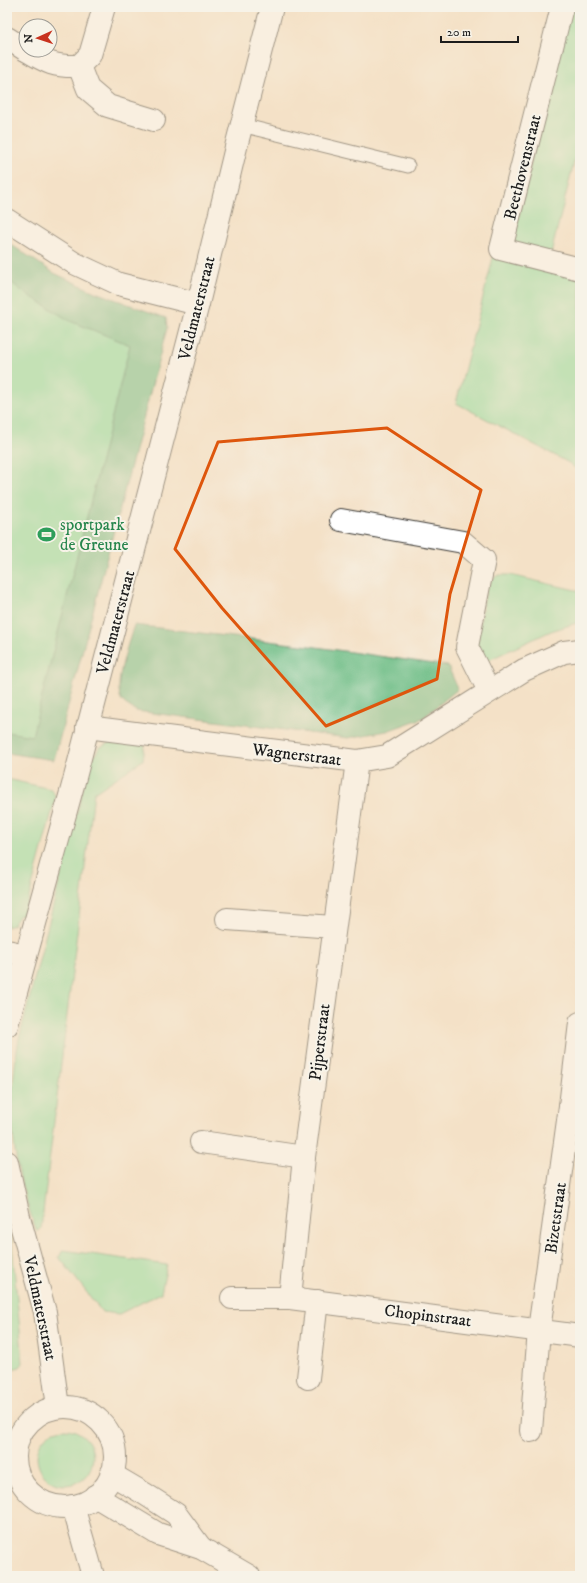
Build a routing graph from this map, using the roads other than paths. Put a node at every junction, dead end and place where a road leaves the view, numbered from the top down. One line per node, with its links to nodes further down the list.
1 (104, 7): 7 (street)
2 (272, 7): 9 (street, Veldmaterstraat)
3 (562, 7): 12 (street, Beethovenstraat)
4 (7, 38): 5 (street)
5 (18, 45)
6 (38, 58): 7 (street)
7 (79, 66): 8 (street)
8 (154, 120)
9 (242, 125): 10 (lane); 13 (street, Veldmaterstraat)
10 (408, 166)
11 (7, 220): 13 (street)
12 (580, 269)
13 (198, 304): 17 (street, Veldmaterstraat)
14 (341, 520): 16 (street)
15 (580, 650): 16 (street, Wagnerstraat)
16 (489, 691): 18 (street, Wagnerstraat)
17 (87, 727): 18 (street, Wagnerstraat); 21 (street, Veldmaterstraat)
18 (357, 761): 20 (street, Pijperstraat)
19 (227, 918): 20 (street)
20 (334, 927): 26 (street, Pijperstraat)
21 (16, 953): 23 (street, Veldmaterstraat)
22 (580, 1023): 24 (street, Bizetstraat)
23 (7, 1025)
24 (575, 1106): 31 (street, Bizetstraat)
25 (201, 1142): 26 (street)
26 (304, 1157): 29 (street, Pijperstraat)
27 (7, 1162): 34 (street, Veldmaterstraat)
28 (232, 1298): 29 (street, Chopinstraat)
29 (290, 1298): 30 (street, Chopinstraat)
30 (317, 1301): 31 (street, Chopinstraat); 33 (street)
31 (539, 1330): 32 (street, Chopinstraat); 35 (street)
32 (580, 1336)
33 (308, 1378)
34 (58, 1407): 36 (street); 38 (street)
35 (531, 1431)
36 (14, 1435): 37 (street)
37 (12, 1468): 40 (street)
38 (111, 1474): 39 (street); 41 (street)
39 (95, 1496): 40 (street); 41 (street)
40 (73, 1506): 42 (street)
41 (201, 1548): 43 (street)
42 (93, 1576)
43 (248, 1576)

